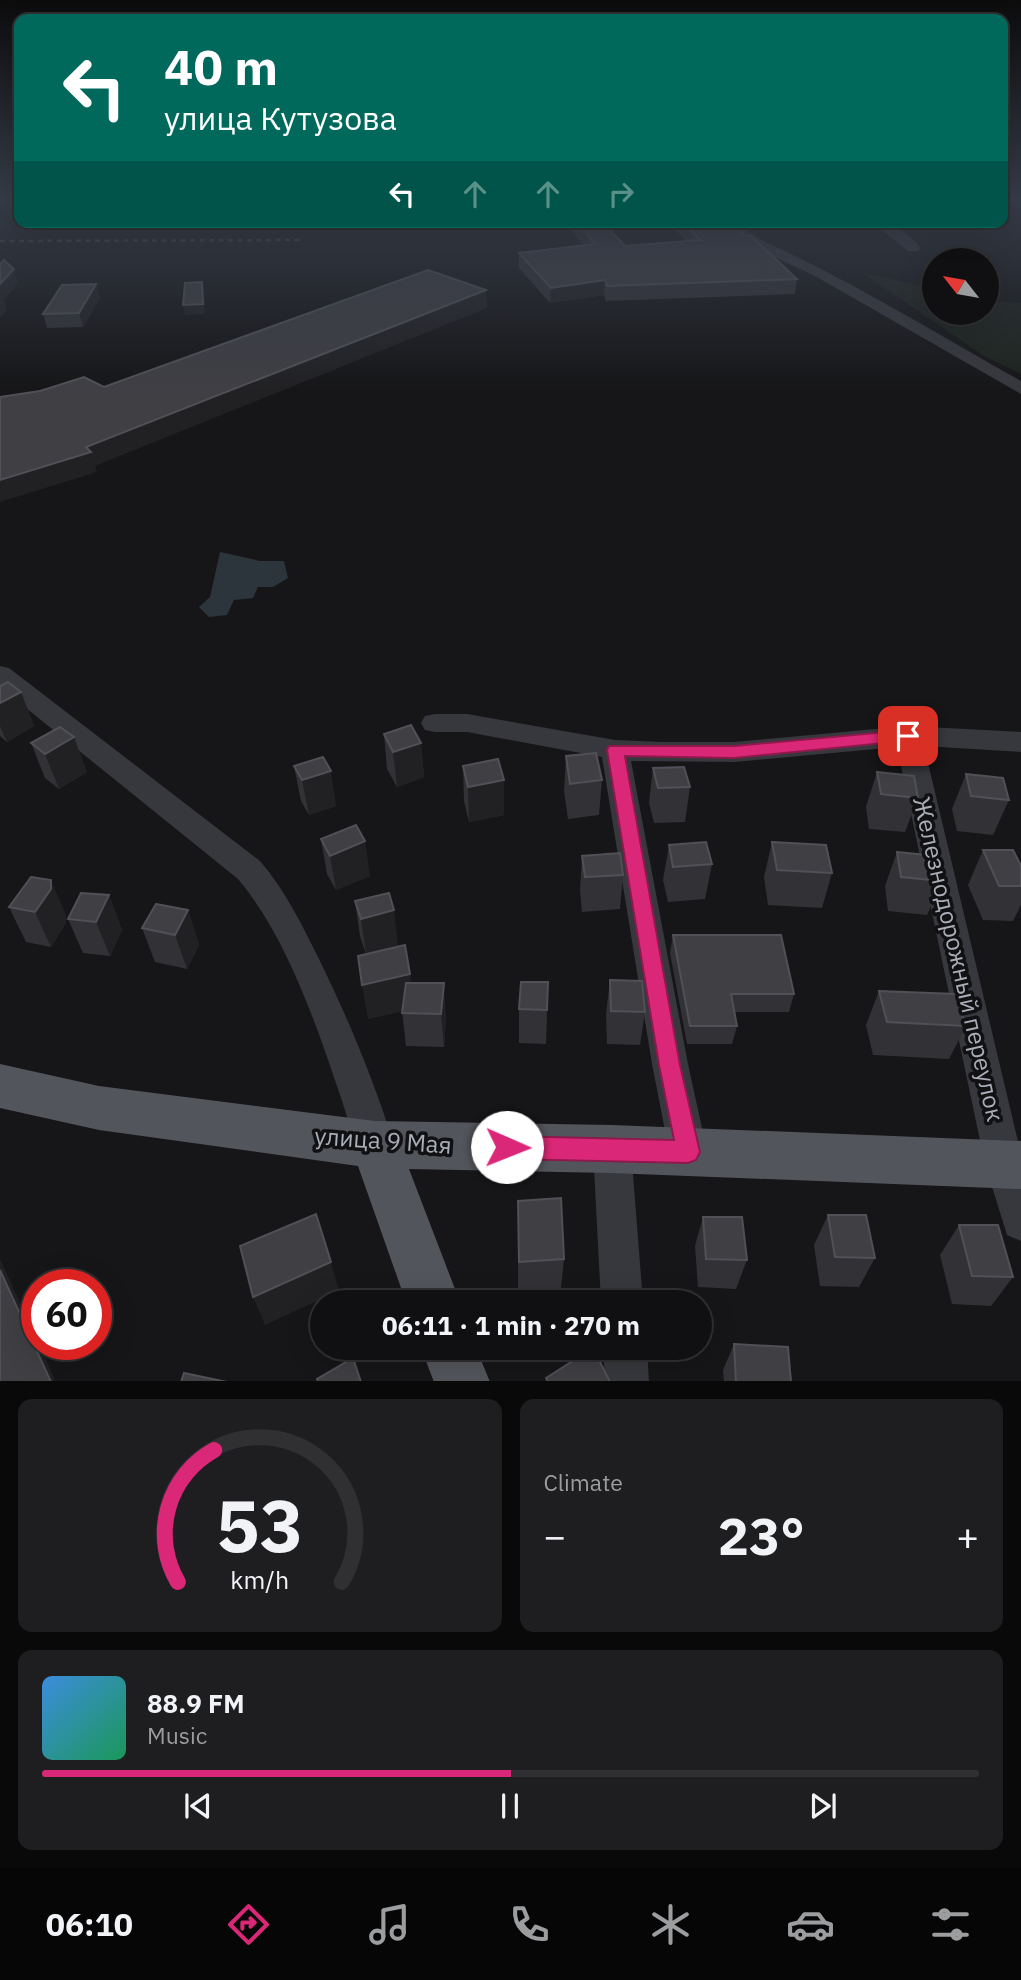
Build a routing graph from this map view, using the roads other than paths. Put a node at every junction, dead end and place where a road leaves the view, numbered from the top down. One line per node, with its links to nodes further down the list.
1 (798, 262): 2 (street)
2 (1021, 389)
3 (0, 674): 9 (street)
4 (435, 723): 7 (street)
5 (908, 736): 6 (street); 7 (street); 12 (street, Железнодорожный переулок)
6 (1021, 742)
7 (615, 750): 11 (street)
8 (0, 1086): 9 (main road, улица 9 Мая)
9 (375, 1145): 10 (main road, улица 9 Мая); 14 (main road)
10 (612, 1149): 11 (main road, улица 9 Мая); 15 (street)
11 (688, 1152): 12 (main road, улица 9 Мая)
12 (1013, 1164): 13 (street, Железнодорожный переулок)
13 (1021, 1221)
14 (429, 1290)
15 (621, 1290)
16 (454, 1360): 18 (main road)
17 (626, 1360): 19 (street)
18 (462, 1381)
19 (627, 1381)

